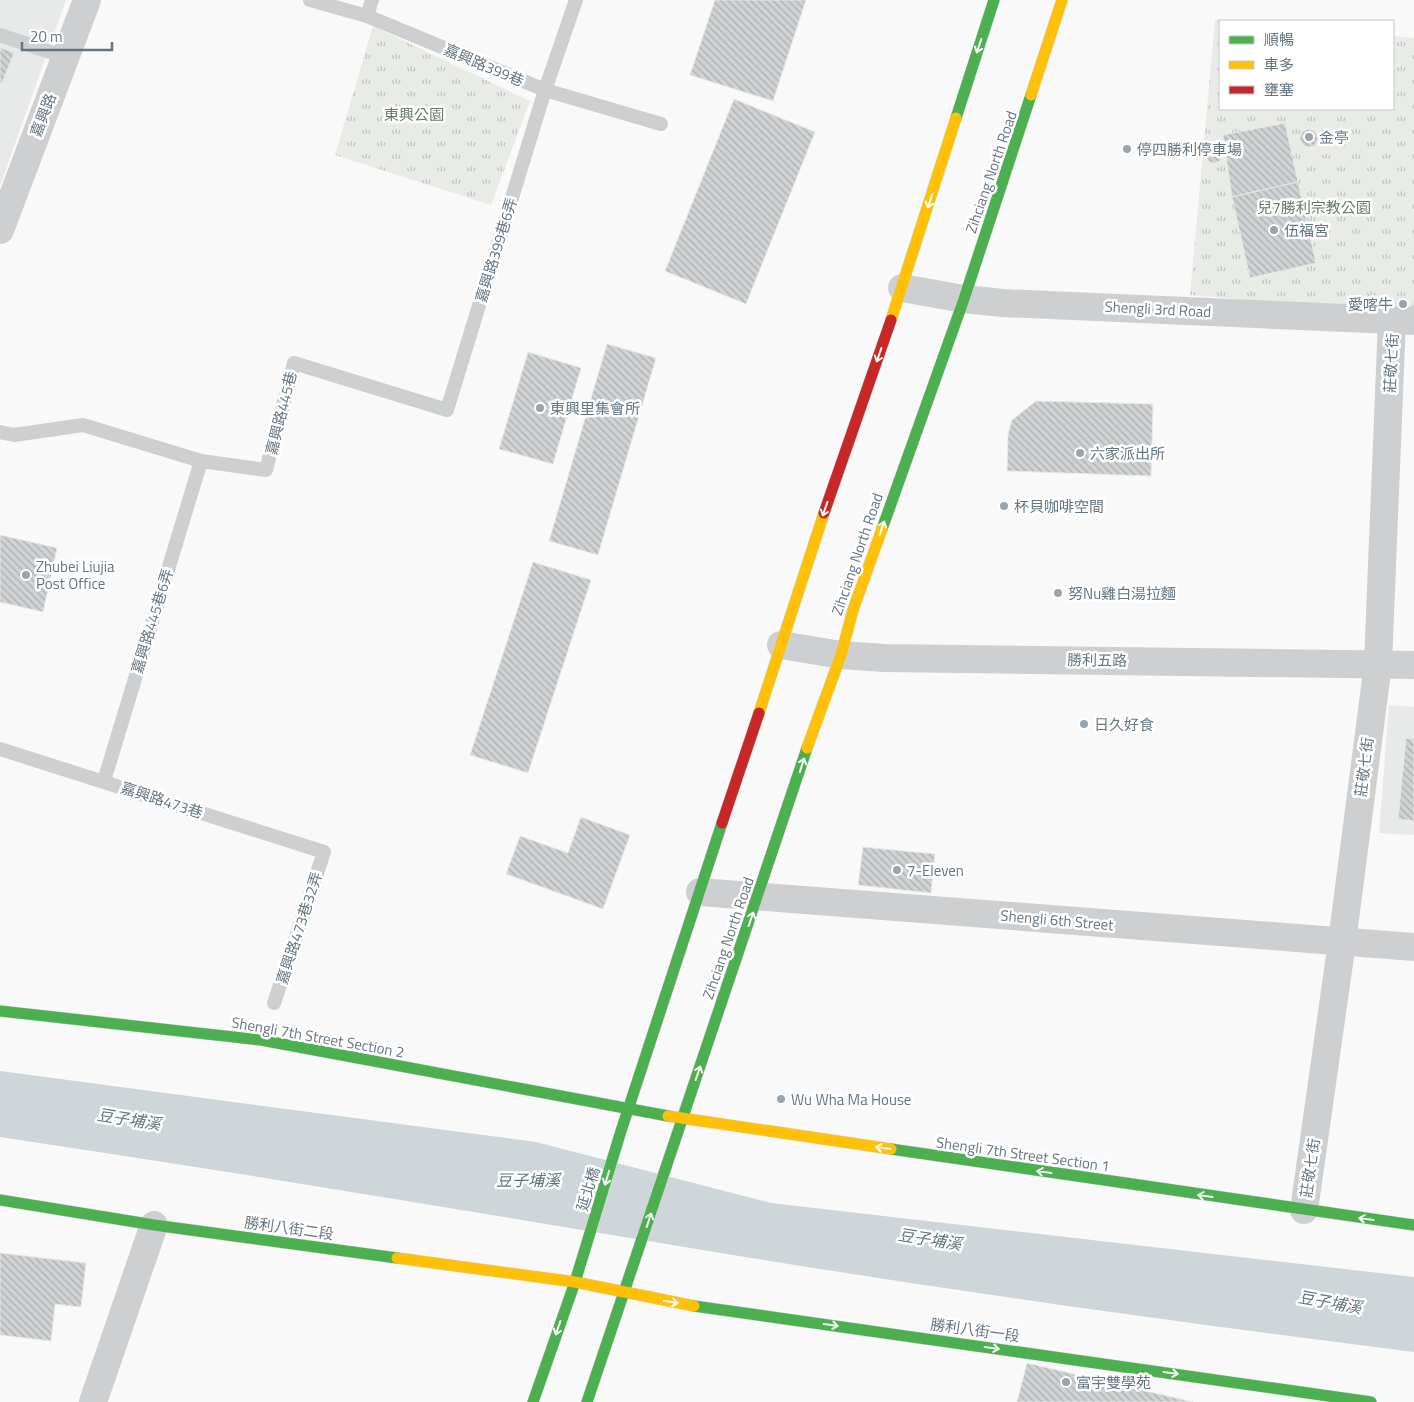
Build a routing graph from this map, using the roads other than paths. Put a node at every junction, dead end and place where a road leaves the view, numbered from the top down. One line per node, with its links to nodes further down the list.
1 (87, 0): 9 (street, 嘉興路)
2 (310, 0): 7 (lane, 嘉興路399巷)
3 (372, 0): 7 (lane)
4 (576, 0): 10 (lane, 嘉興路399巷6弄)
5 (994, 0): 13 (main road, one-way to 13)
6 (1062, 0): 14 (main road, Zihciang North Road)
7 (368, 16): 10 (lane, 嘉興路399巷)
8 (0, 35): 9 (lane)
9 (65, 57): 12 (street, 嘉興路)
10 (545, 90): 11 (lane, 嘉興路399巷); 16 (lane, 嘉興路399巷6弄)
11 (660, 124)
12 (0, 230)
13 (902, 288): 14 (street, Shengli 3rd Road); 19 (main road, one-way to 19)
14 (964, 299): 15 (street, Shengli 3rd Road); 20 (main road, Zihciang North Road, one-way to 14)
15 (1403, 321): 21 (street, 莊敬七街)
16 (447, 410): 18 (lane, 嘉興路445巷)
17 (0, 432): 18 (lane, 嘉興路445巷)
18 (200, 461): 24 (lane, 嘉興路445巷6弄)
19 (781, 645): 20 (street, 勝利五路); 26 (main road)
20 (841, 655): 21 (street, 勝利五路); 27 (main road, Zihciang North Road, one-way to 20)
21 (1378, 664): 22 (street, 勝利五路); 28 (street, 莊敬七街)
22 (1414, 665)
23 (0, 750): 24 (lane, 嘉興路473巷)
24 (104, 781): 25 (lane, 嘉興路473巷)
25 (324, 852): 30 (lane, 嘉興路473巷32弄)
26 (700, 892): 27 (street, Shengli 6th Street); 32 (main road)
27 (759, 897): 28 (street, Shengli 6th Street); 33 (main road, Zihciang North Road, one-way to 27)
28 (1342, 942): 29 (street, Shengli 6th Street); 35 (street, 莊敬七街)
29 (1414, 948)
30 (274, 1003)
31 (0, 1011): 32 (main road, Shengli 7th Street Section 2)
32 (629, 1109): 33 (main road, Shengli 7th Street Section 1); 38 (main road, 延北橋, one-way to 38)
33 (683, 1119): 35 (main road, Shengli 7th Street Section 1, one-way to 33); 39 (main road, Zihciang North Road, one-way to 33)
34 (0, 1200): 36 (main road, 勝利八街二段)
35 (1304, 1210): 37 (main road, Shengli 7th Street Section 1, one-way to 35)
36 (154, 1224): 38 (main road, 勝利八街二段); 41 (street)
37 (1414, 1225)
38 (575, 1282): 39 (main road, 勝利八街一段); 42 (main road, one-way to 42)
39 (623, 1294): 40 (main road, 勝利八街一段, one-way to 40); 43 (main road)
40 (1281, 1396): 44 (main road, 勝利八街一段)
41 (94, 1402)
42 (533, 1402)
43 (587, 1402)
44 (1372, 1402)

